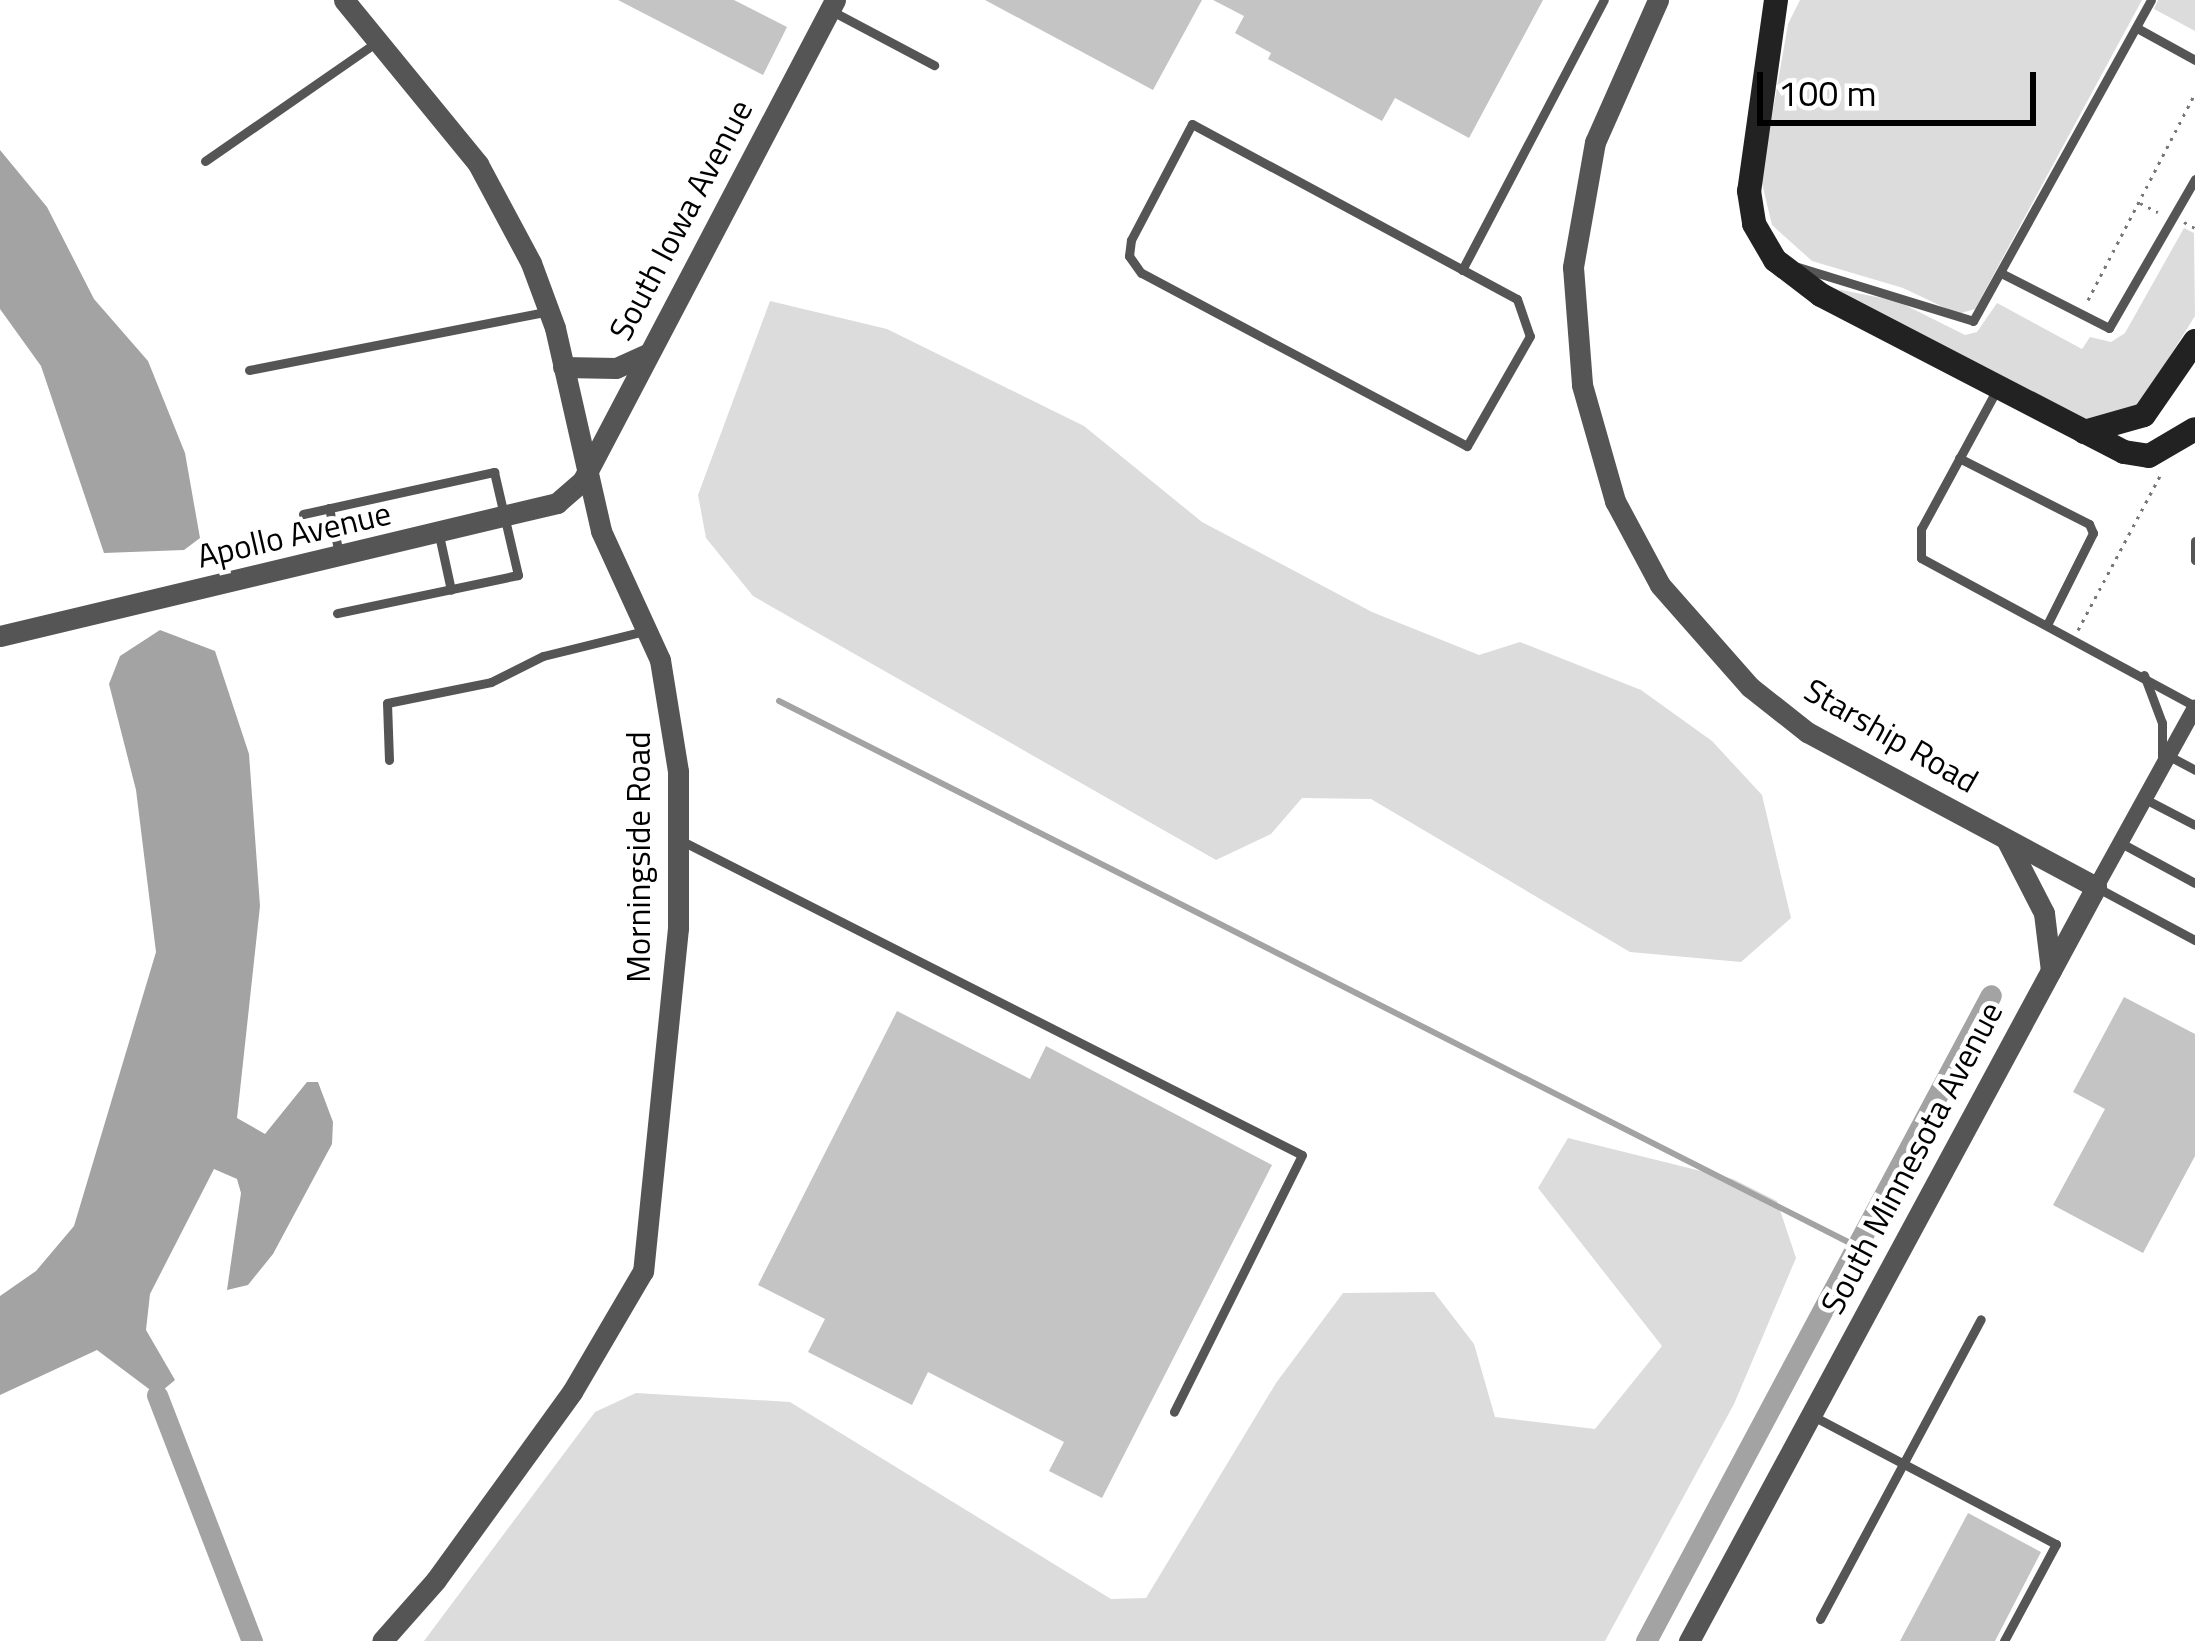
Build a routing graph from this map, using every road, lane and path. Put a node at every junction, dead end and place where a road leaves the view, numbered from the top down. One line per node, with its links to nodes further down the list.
1 (344, 0): 10 (street, Morningside Road)
2 (1604, 0): 17 (lane)
3 (1658, 0): 52 (street, Starship Road)
4 (1776, 0): 9 (main road)
5 (1788, 0): 9 (main road)
6 (2151, 0): 8 (lane)
7 (831, 3): 12 (lane); 22 (street, South Iowa Avenue)
8 (2137, 28): 11 (lane); 18 (lane)
9 (1776, 33): 16 (main road)
10 (378, 41): 14 (lane); 20 (street, Morningside Road)
11 (2195, 60)
12 (934, 65)
13 (2195, 94): 19 (path)
14 (206, 161)
15 (2195, 179): 18 (lane)
16 (1775, 260): 18 (lane); 25 (main road)
17 (1462, 270): 17 (lane)
18 (2003, 274)
19 (2087, 302)
20 (549, 311): 23 (street, Morningside Road); 24 (lane)
21 (2195, 341): 27 (main road)
22 (647, 354): 23 (street); 30 (street, South Iowa Avenue)
23 (563, 367): 30 (street, Morningside Road)
24 (249, 370)
25 (1998, 387): 27 (main road); 28 (lane)
26 (2195, 428): 27 (main road)
27 (2084, 432)
28 (1959, 458): 40 (lane); 40 (lane)
29 (2170, 463): 43 (path)
30 (586, 471): 33 (street, Apollo Avenue); 41 (street, Morningside Road)
31 (329, 508): 32 (lane); 33 (lane); 36 (lane)
32 (303, 514)
33 (506, 518): 34 (street, Apollo Avenue); 38 (lane)
34 (439, 536): 36 (street, Apollo Avenue); 38 (lane)
35 (2195, 541): 37 (lane)
36 (340, 558): 42 (street, Apollo Avenue)
37 (2195, 560)
38 (451, 590): 39 (lane)
39 (337, 613)
40 (2048, 623): 43 (lane)
41 (646, 631): 46 (lane); 51 (street, Morningside Road)
42 (0, 636)
43 (2075, 637): 44 (lane)
44 (2144, 675): 45 (lane); 47 (lane)
45 (2195, 707): 47 (street, South Minnesota Avenue)
46 (389, 760)
47 (2164, 764): 48 (lane); 49 (street, South Minnesota Avenue)
48 (2195, 770)
49 (2145, 799): 50 (lane); 53 (street, South Minnesota Avenue)
50 (2195, 825)
51 (678, 838): 59 (lane); 63 (street, Morningside Road)
52 (2006, 838): 55 (street, Starship Road); 57 (street)
53 (2121, 843): 54 (lane); 55 (street, South Minnesota Avenue)
54 (2195, 883)
55 (2096, 887): 56 (lane); 57 (street, South Minnesota Avenue)
56 (2195, 940)
57 (2051, 971): 60 (street, South Minnesota Avenue)
58 (1981, 1319): 61 (lane)
59 (1174, 1412)
60 (1811, 1415): 61 (lane); 64 (street, South Minnesota Avenue)
61 (1904, 1464): 62 (lane); 65 (lane)
62 (1820, 1619)
63 (382, 1641)
64 (1689, 1641)
65 (2004, 1641)

